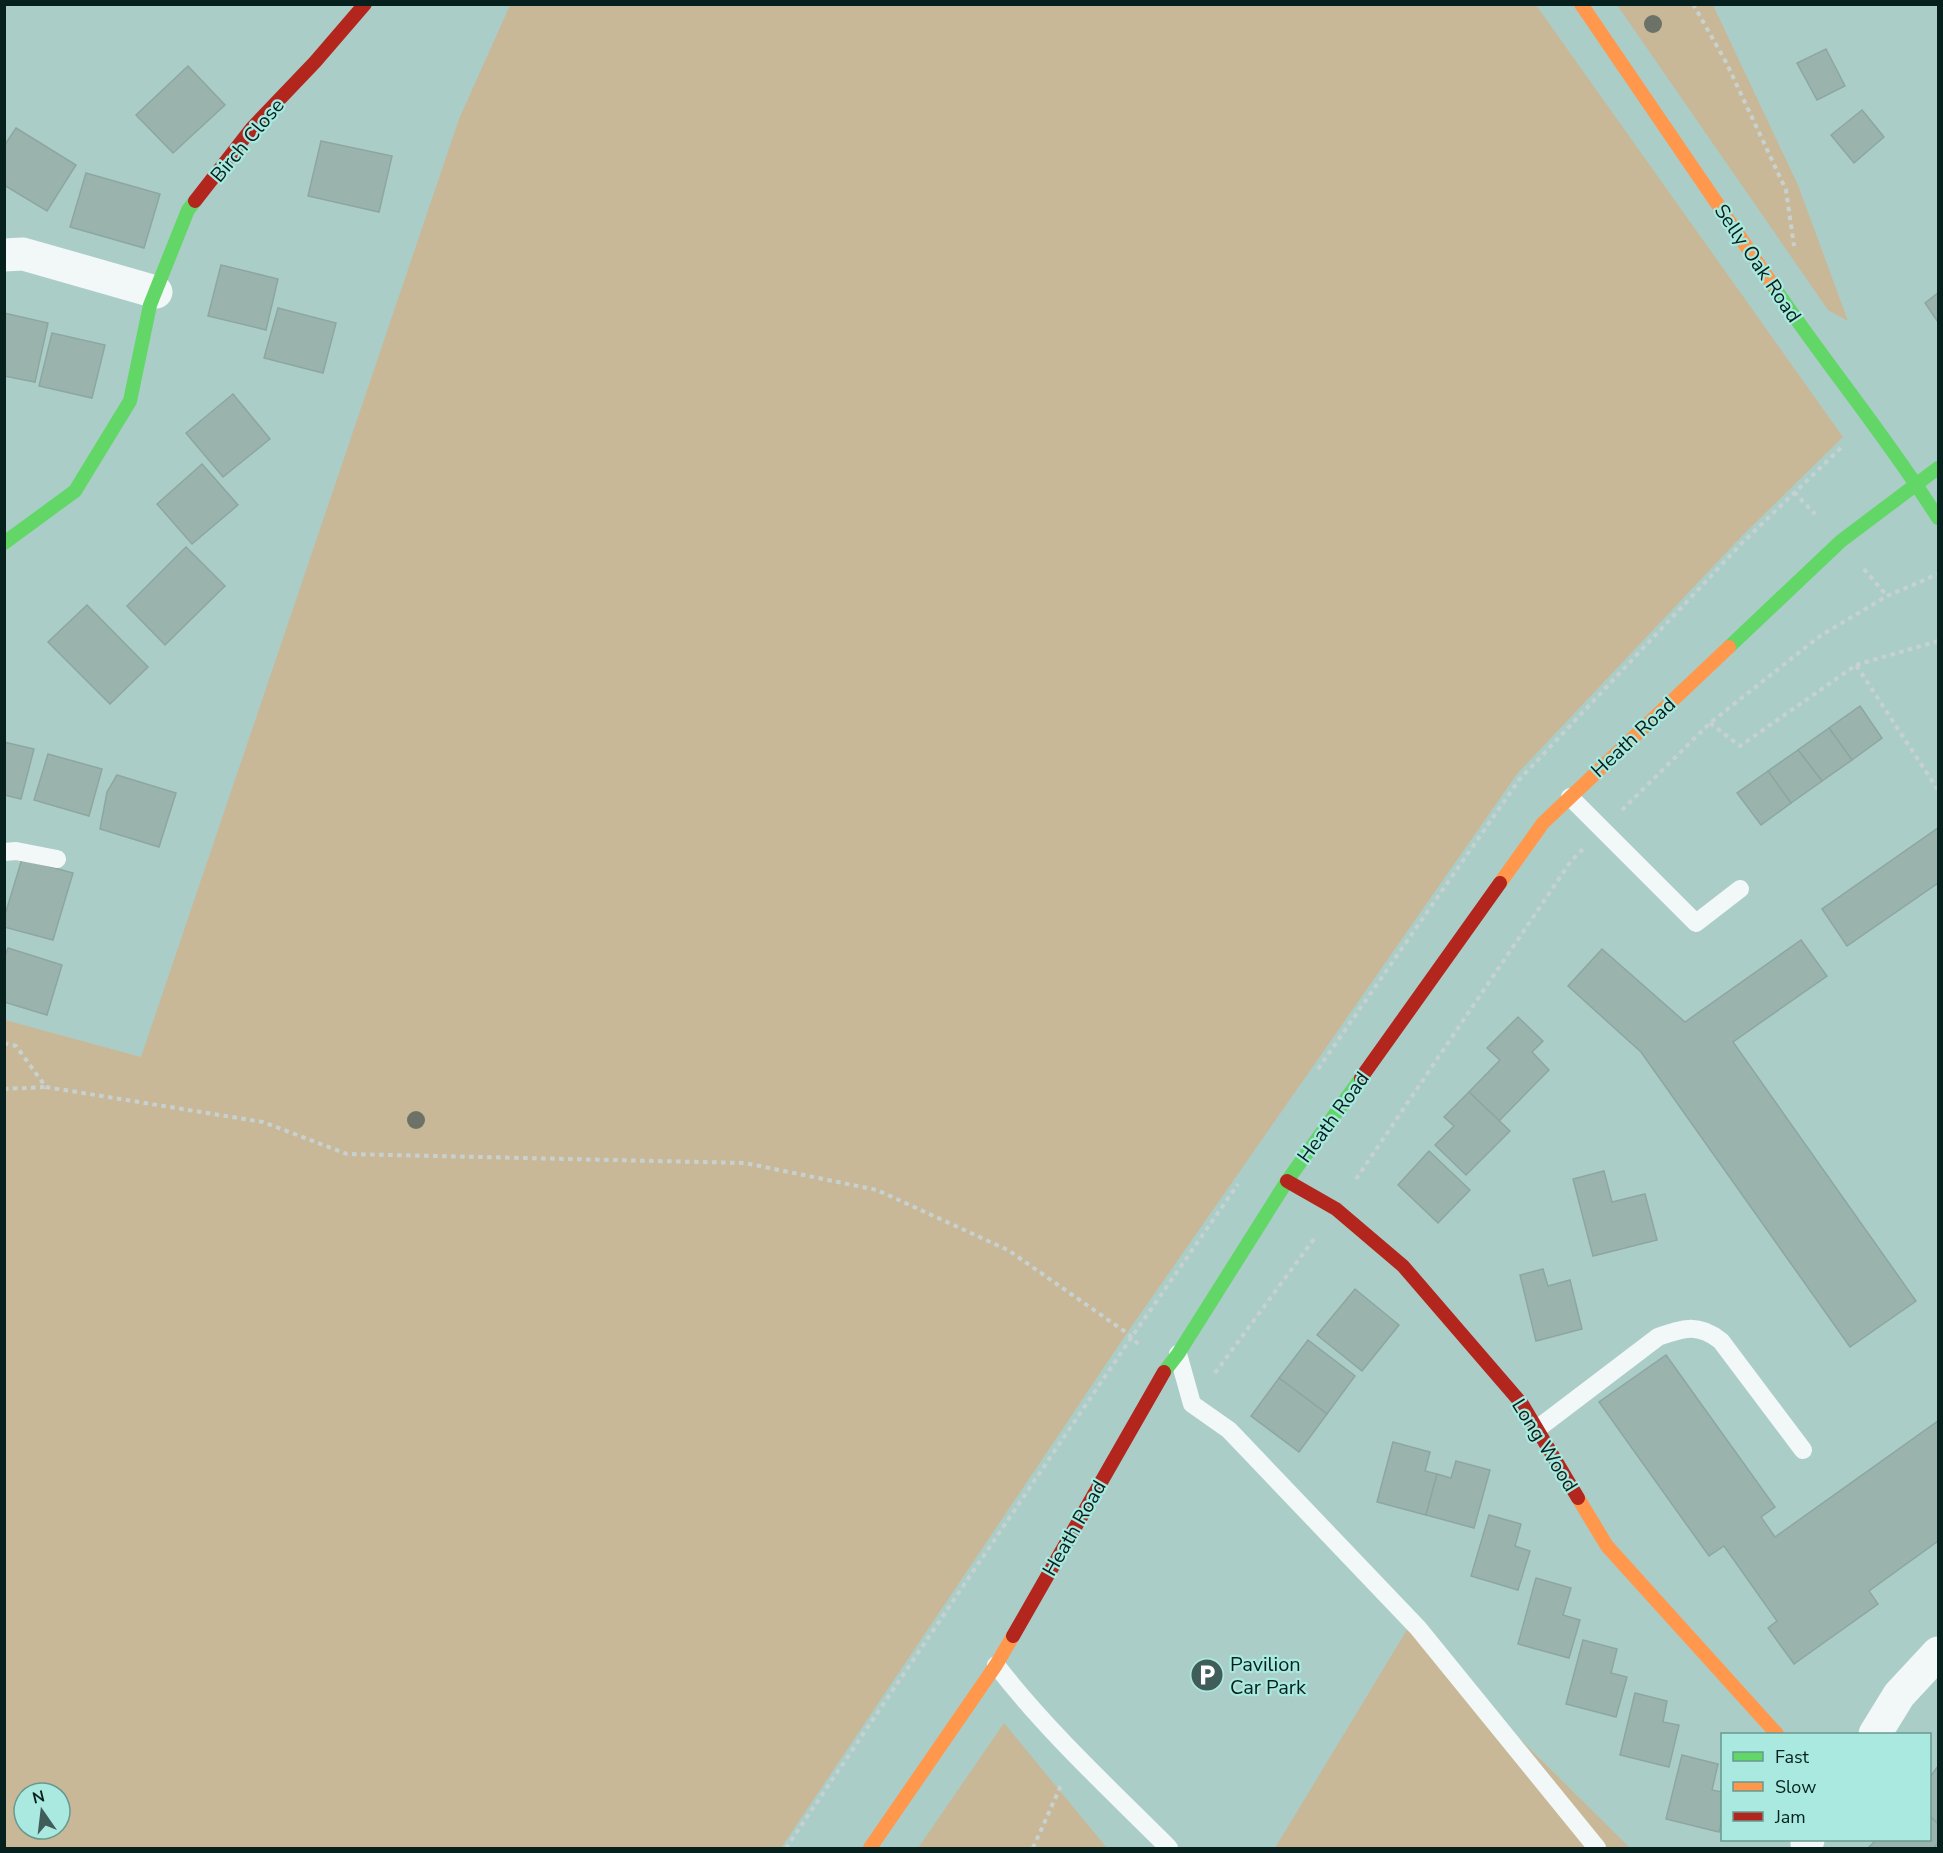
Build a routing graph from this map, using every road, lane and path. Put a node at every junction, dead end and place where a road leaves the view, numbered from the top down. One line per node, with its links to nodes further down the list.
1 (365, 4): 6 (street, Birch Close)
2 (1581, 4): 8 (street, Selly Oak Road)
3 (1694, 4): 4 (path)
4 (1794, 247)
5 (4, 255): 6 (street)
6 (156, 292): 10 (street, Birch Close)
7 (1938, 468): 8 (street, Heath Road)
8 (1917, 485): 9 (street, Selly Oak Road); 16 (street, Heath Road)
9 (1938, 518)
10 (4, 543)
11 (1938, 574): 14 (path)
12 (1938, 640): 13 (path)
13 (1856, 665): 14 (path); 15 (path)
14 (1710, 723): 17 (path)
15 (1938, 790)
16 (1570, 797): 17 (lane); 24 (street, Heath Road)
17 (1602, 830): 20 (lane); 25 (path)
18 (4, 852): 19 (lane)
19 (57, 859)
20 (1740, 889)
21 (4, 1043): 22 (path)
22 (46, 1087): 23 (path); 27 (path)
23 (4, 1089)
24 (1287, 1181): 25 (street, Long Wood); 26 (street, Heath Road)
25 (1336, 1209): 28 (path); 29 (street, Long Wood)
26 (1178, 1354): 27 (street, Heath Road); 28 (lane)
27 (1165, 1370): 32 (street, Heath Road)
28 (1192, 1404): 39 (lane)
29 (1537, 1429): 30 (lane); 33 (street, Long Wood)
30 (1803, 1450)
31 (1938, 1653): 34 (street)
32 (996, 1665): 35 (lane); 36 (street, Heath Road)
33 (1776, 1733)
34 (1876, 1733)
35 (1075, 1754): 37 (path); 38 (lane)
36 (870, 1848)
37 (1033, 1848)
38 (1169, 1848)
39 (1598, 1848)

